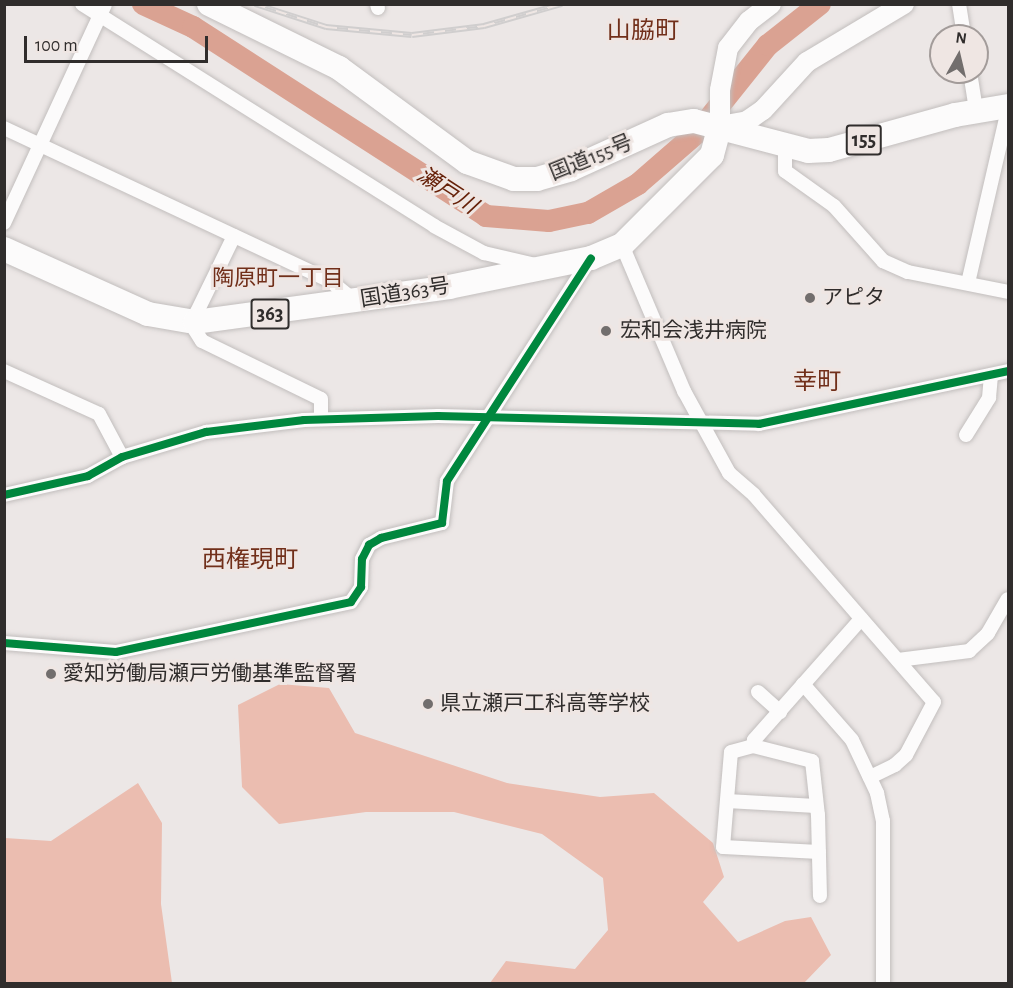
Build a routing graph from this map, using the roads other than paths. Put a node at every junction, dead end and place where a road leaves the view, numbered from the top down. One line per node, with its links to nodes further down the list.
1 (82, 4): 6 (street)
2 (208, 4): 11 (highway, 国道155号 / 155)
3 (771, 4): 11 (main road)
4 (904, 4): 11 (main road)
5 (959, 4): 7 (street)
6 (103, 9): 13 (street); 20 (street)
7 (962, 24)
8 (971, 84): 10 (street)
9 (1008, 108): 10 (highway, 国道155号 / 155); 21 (street)
10 (975, 111): 14 (highway, 国道155号 / 155)
11 (720, 126): 14 (highway, 国道155号 / 155); 17 (highway, 国道363号 / 363)
12 (4, 128): 13 (street)
13 (39, 145): 15 (street); 16 (street)
14 (785, 148): 21 (street)
15 (4, 223)
16 (234, 236): 23 (street); 24 (street)
17 (622, 245): 19 (highway, 国道363号 / 363); 30 (street)
18 (4, 249): 24 (highway, 国道363号 / 363)
19 (591, 258): 20 (highway, 国道363号 / 363); 28 (street)
20 (547, 268): 23 (highway, 国道363号 / 363)
21 (968, 283): 22 (street)
22 (1008, 292)
23 (356, 301): 24 (highway, 国道363号 / 363)
24 (195, 322): 29 (street)
25 (4, 371): 32 (street)
26 (1008, 371): 27 (street)
27 (991, 375): 30 (street); 31 (street)
28 (490, 416): 29 (street); 30 (street); 36 (street)
29 (321, 419): 32 (street)
30 (699, 422): 35 (street)
31 (966, 435)
32 (122, 457): 33 (street)
33 (4, 495)
34 (1008, 599): 37 (street)
35 (861, 618): 37 (street); 38 (street)
36 (4, 643)
37 (898, 660): 42 (street)
38 (803, 684): 40 (street); 42 (street)
39 (758, 692): 40 (street)
40 (780, 712): 41 (street)
41 (753, 746): 43 (street); 44 (street)
42 (870, 777): 47 (street)
43 (727, 801): 44 (street); 45 (street)
44 (816, 806): 45 (street)
45 (819, 852): 46 (street)
46 (820, 896)
47 (883, 984)

